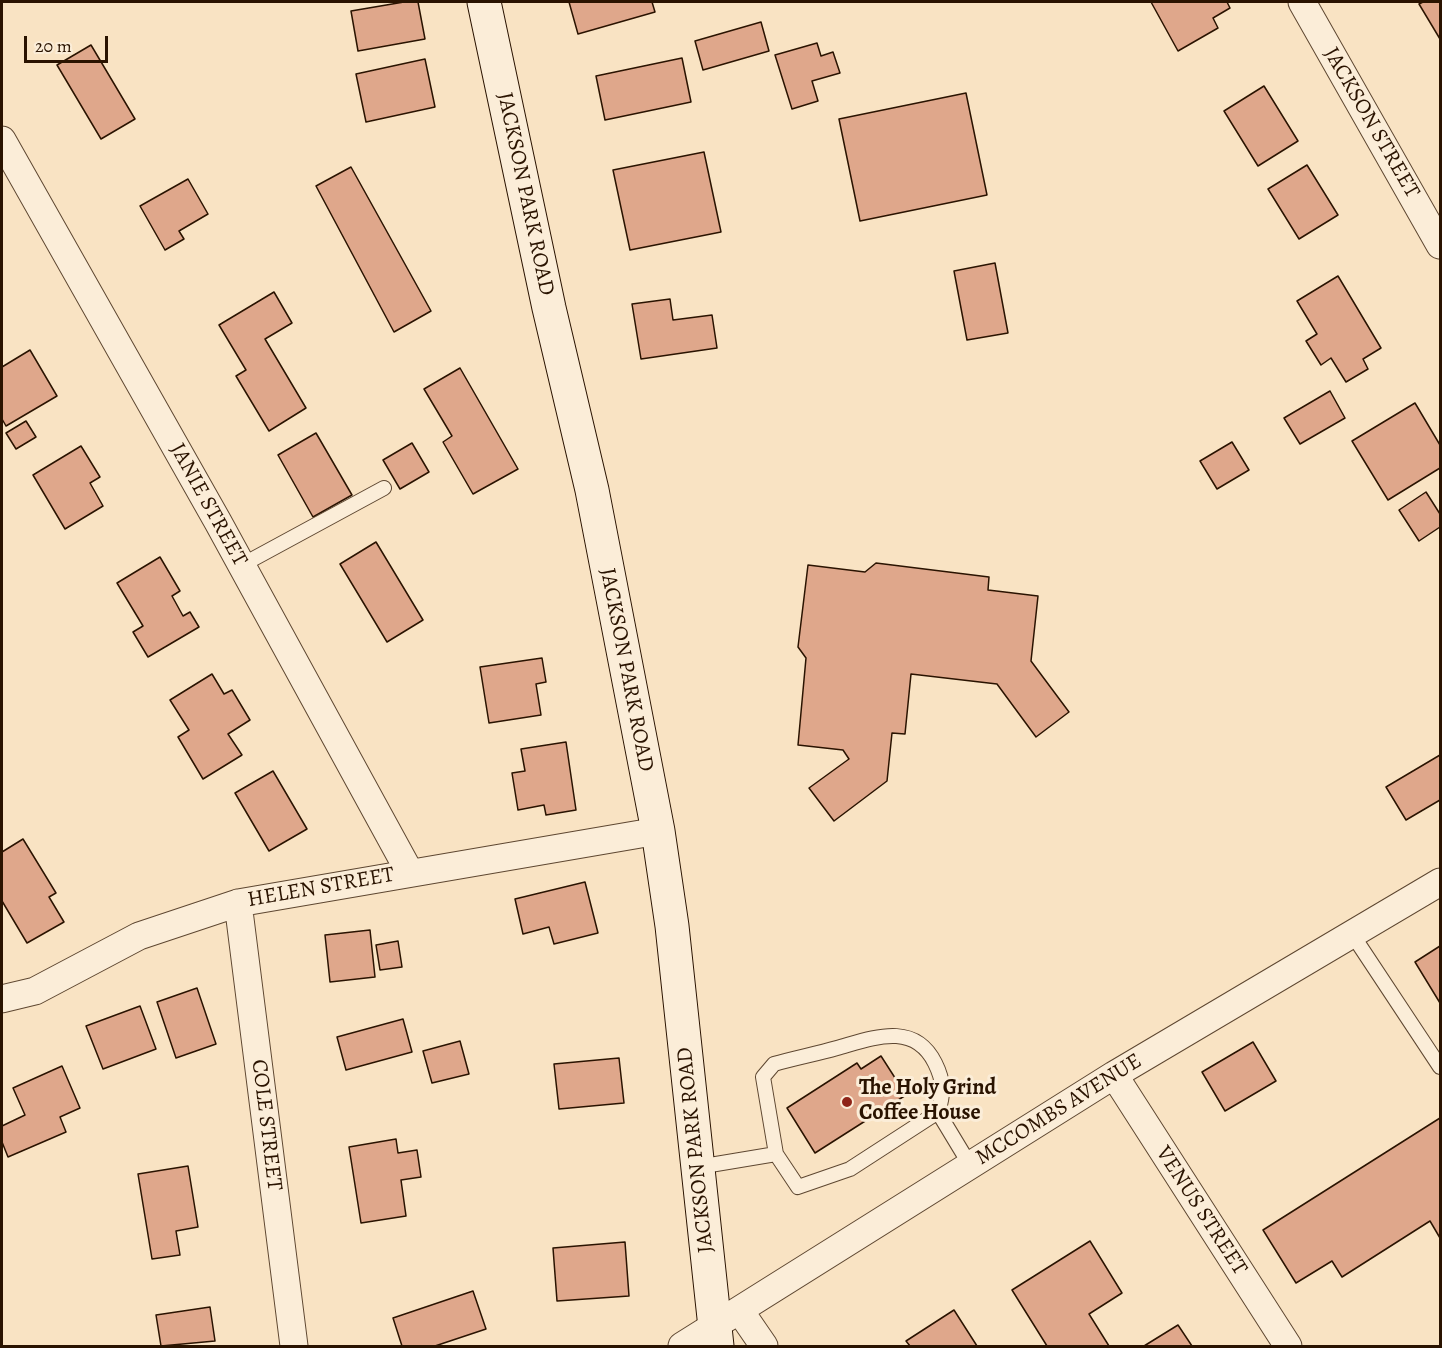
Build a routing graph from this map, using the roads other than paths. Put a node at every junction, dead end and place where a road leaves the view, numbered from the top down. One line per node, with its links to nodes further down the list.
1 (484, 2): 7 (main road, JACKSON PARK ROAD)
2 (1302, 2): 4 (street, JACKSON STREET)
3 (2, 140): 6 (street, JANIE STREET)
4 (1440, 245)
5 (384, 488): 6 (lane)
6 (242, 566): 8 (street, JANIE STREET)
7 (658, 831): 8 (street, HELEN STREET); 18 (main road, JACKSON PARK ROAD)
8 (410, 873): 10 (street, HELEN STREET)
9 (1440, 882): 11 (street, MCCOMBS AVENUE)
10 (238, 903): 12 (street, HELEN STREET); 20 (street, COLE STREET)
11 (1352, 934): 13 (lane); 14 (street, MCCOMBS AVENUE)
12 (2, 999)
13 (1440, 1067)
14 (1114, 1075): 17 (street, MCCOMBS AVENUE); 23 (street, VENUS STREET)
15 (938, 1112): 16 (lane); 16 (lane); 17 (lane)
16 (776, 1154): 18 (lane)
17 (970, 1165): 19 (street, MCCOMBS AVENUE)
18 (698, 1167): 19 (main road, JACKSON PARK ROAD)
19 (724, 1328): 21 (street, MCCOMBS AVENUE); 22 (street)
20 (294, 1347)
21 (682, 1347)
22 (764, 1347)
23 (1288, 1347)

